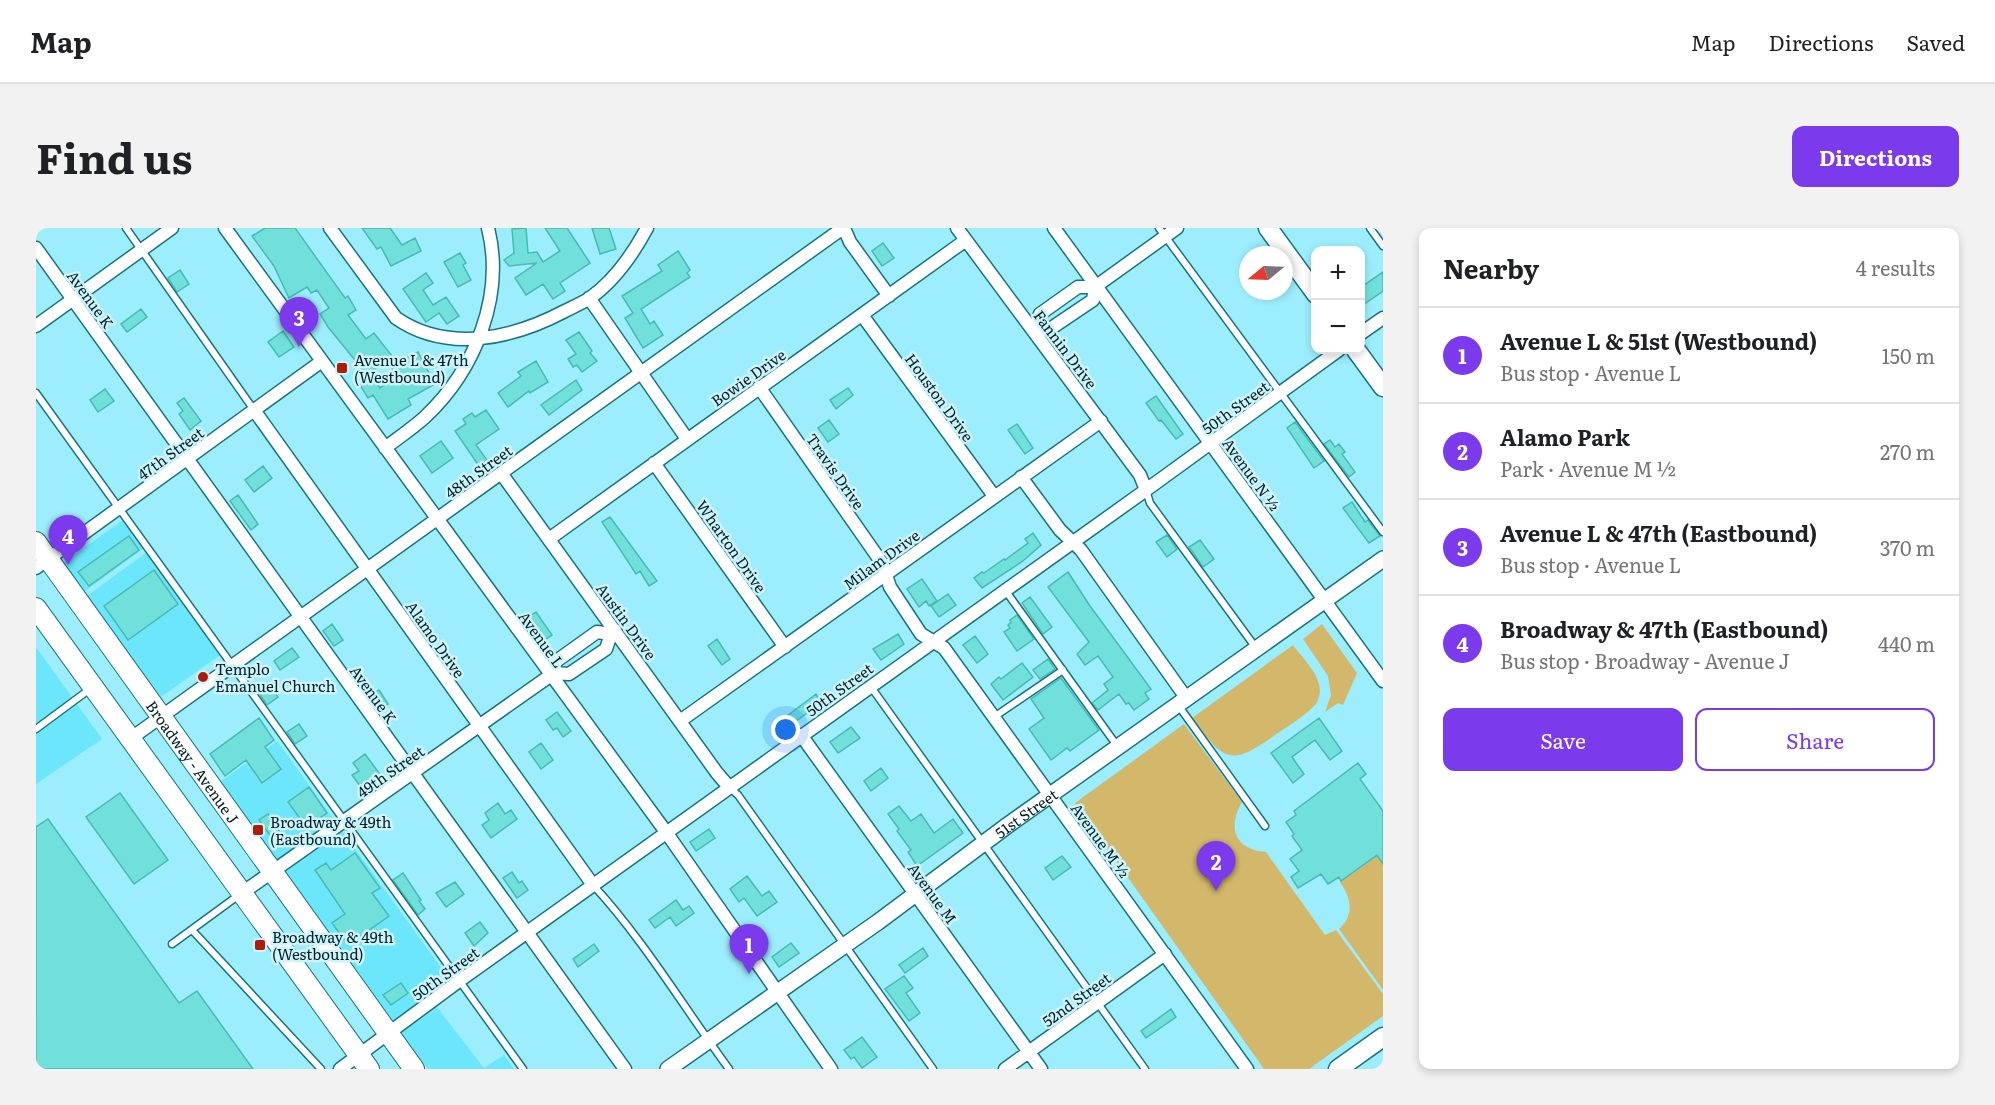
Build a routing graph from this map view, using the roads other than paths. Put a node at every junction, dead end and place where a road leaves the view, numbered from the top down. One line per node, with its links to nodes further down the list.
1 (126, 228): 17 (lane)
2 (172, 228): 17 (street)
3 (225, 228): 31 (street, Avenue L)
4 (330, 228): 28 (street)
5 (488, 228): 28 (street)
6 (647, 228): 21 (street)
7 (844, 228): 20 (street); 32 (street, 48th Street)
8 (957, 228): 14 (street, Fannin Drive)
9 (1054, 228): 18 (street, Avenue N ½)
10 (1177, 228): 13 (street)
11 (1268, 228): 19 (main road)
12 (1370, 228): 15 (lane)
13 (1162, 232): 18 (street); 35 (lane)
14 (966, 240): 20 (street, Bowie Drive); 26 (street, Fannin Drive)
15 (1383, 246)
16 (36, 248): 22 (street, Avenue K)
17 (142, 249): 22 (street); 37 (lane)
18 (1095, 287): 26 (street); 26 (street); 40 (street, Avenue N ½)
19 (1311, 287)
20 (889, 296): 23 (street, Bowie Drive)
21 (590, 298): 28 (street); 32 (street)
22 (72, 299): 25 (street); 42 (street, Avenue K)
23 (862, 315): 33 (street, Bowie Drive); 47 (street, Houston Drive)
24 (1383, 318): 27 (street)
25 (36, 326)
26 (1034, 331): 38 (street, Fannin Drive)
27 (1365, 331)
28 (479, 339): 41 (street)
29 (1333, 354): 35 (street, 50th Street)
30 (1359, 354): 34 (main road)
31 (322, 361): 37 (street, 47th Street); 41 (street, Avenue L)
32 (640, 373): 39 (street); 44 (street, 48th Street)
33 (759, 387): 39 (street, Bowie Drive); 57 (street, Travis Drive)
34 (1383, 387)
35 (1281, 392): 40 (street, 50th Street); 50 (lane)
36 (36, 393): 48 (lane)
37 (254, 410): 42 (street, 47th Street); 56 (street, Alamo Drive)
38 (1101, 421): 45 (street, Milam Drive); 46 (street, Fannin Drive)
39 (687, 439): 43 (street, Bowie Drive)
40 (1211, 443): 46 (street, 50th Street); 59 (street, Avenue N ½)
41 (385, 448): 49 (street, Avenue L)
42 (187, 459): 48 (street, 47th Street); 61 (street, Avenue K)
43 (654, 463): 51 (street, Bowie Drive); 64 (street, Wharton Drive)
44 (501, 472): 49 (street, 48th Street); 51 (street, Austin Drive)
45 (1021, 477): 47 (street, Milam Drive); 52 (street)
46 (1146, 489): 52 (street, 50th Street); 65 (lane)
47 (994, 496): 57 (street, Milam Drive)
48 (119, 508): 55 (street, 47th Street); 66 (lane)
49 (437, 519): 56 (street, 48th Street); 68 (street, Avenue L)
50 (1383, 532)
51 (549, 539): 62 (street, Austin Drive)
52 (1072, 541): 58 (street, 50th Street); 72 (street)
53 (36, 542): 55 (main road, Broadway - Avenue J)
54 (1383, 559): 59 (street, 51st Street)
55 (42, 564): 73 (main road, Broadway - Avenue J)
56 (368, 569): 61 (street, 48th Street); 76 (street, Alamo Drive)
57 (886, 574): 63 (street, Avenue M ½); 64 (street, Milam Drive)
58 (1005, 589): 63 (street, 50th Street); 67 (lane)
59 (1325, 600): 65 (street, 51st Street); 69 (street, Avenue N ½)
60 (36, 608): 71 (main road)
61 (301, 617): 66 (street, 48th Street); 81 (street, Avenue K)
62 (613, 632): 68 (street, 49th Street); 68 (street, 49th Street); 75 (street, Austin Drive)
63 (932, 641): 70 (street, 50th Street); 74 (street, Avenue M ½)
64 (784, 646): 75 (street, Milam Drive)
65 (1256, 649): 72 (street, 51st Street)
66 (232, 666): 73 (street, 48th Street); 84 (lane)
67 (1063, 670): 74 (lane); 80 (lane)
68 (552, 674): 76 (street, 49th Street); 86 (street, Avenue L)
69 (1383, 681)
70 (870, 686): 78 (street, 50th Street); 87 (lane)
71 (93, 687): 77 (lane); 79 (main road)
72 (1183, 702): 80 (street, 51st Street); 85 (lane)
73 (161, 717): 79 (street, 48th Street); 88 (main road, Broadway - Avenue J)
74 (994, 717): 83 (street, Avenue M ½)
75 (680, 721): 82 (street, Austin Drive)
76 (480, 726): 81 (street, 49th Street); 89 (street, Alamo Drive)
77 (36, 729)
78 (801, 735): 82 (street, 50th Street); 91 (street, Avenue M)
79 (130, 739): 90 (main road)
80 (1119, 747): 83 (street, 51st Street)
81 (413, 774): 84 (street, 49th Street); 93 (street, Avenue K)
82 (729, 787): 86 (street, 50th Street); 95 (lane)
83 (1050, 796): 87 (street, 51st Street); 96 (street, Avenue M ½)
84 (345, 821): 88 (street, 49th Street); 97 (lane)
85 (1265, 826)
86 (666, 832): 89 (street, 50th Street); 98 (street, Avenue L)
87 (983, 844): 91 (street, 51st Street); 99 (lane)
88 (273, 872): 90 (street, 49th Street); 100 (main road, Broadway - Avenue J)
89 (593, 885): 93 (street, 50th Street); 102 (lane)
90 (242, 893): 92 (lane); 104 (main road)
91 (915, 894): 95 (street, 51st Street); 103 (street, Avenue M)
92 (192, 930): 94 (lane); 105 (lane)
93 (527, 932): 97 (street, 50th Street); 109 (street, Avenue K)
94 (172, 944)
95 (844, 945): 98 (street, 51st Street); 113 (lane)
96 (1165, 954): 99 (street, 52nd Street); 117 (street, Avenue M ½)
97 (459, 981): 100 (street, 50th Street); 108 (lane)
98 (777, 992): 102 (street, 51st Street); 112 (street, Avenue L)
99 (1097, 1002): 103 (street, 52nd Street); 116 (lane)
100 (388, 1033): 104 (street, 50th Street); 107 (main road, Broadway - Avenue J)
101 (1383, 1037): 118 (main road)
102 (708, 1040): 110 (street, 51st Street); 111 (lane)
103 (1028, 1052): 114 (street, 52nd Street); 115 (street, Avenue M)
104 (364, 1062): 106 (street, 50th Street)
105 (321, 1069)
106 (340, 1069)
107 (414, 1069)
108 (523, 1069)
109 (625, 1069)
110 (668, 1069)
111 (729, 1069)
112 (831, 1069)
113 (933, 1069)
114 (1005, 1069)
115 (1041, 1069)
116 (1145, 1069)
117 (1247, 1069)
118 (1338, 1069)

